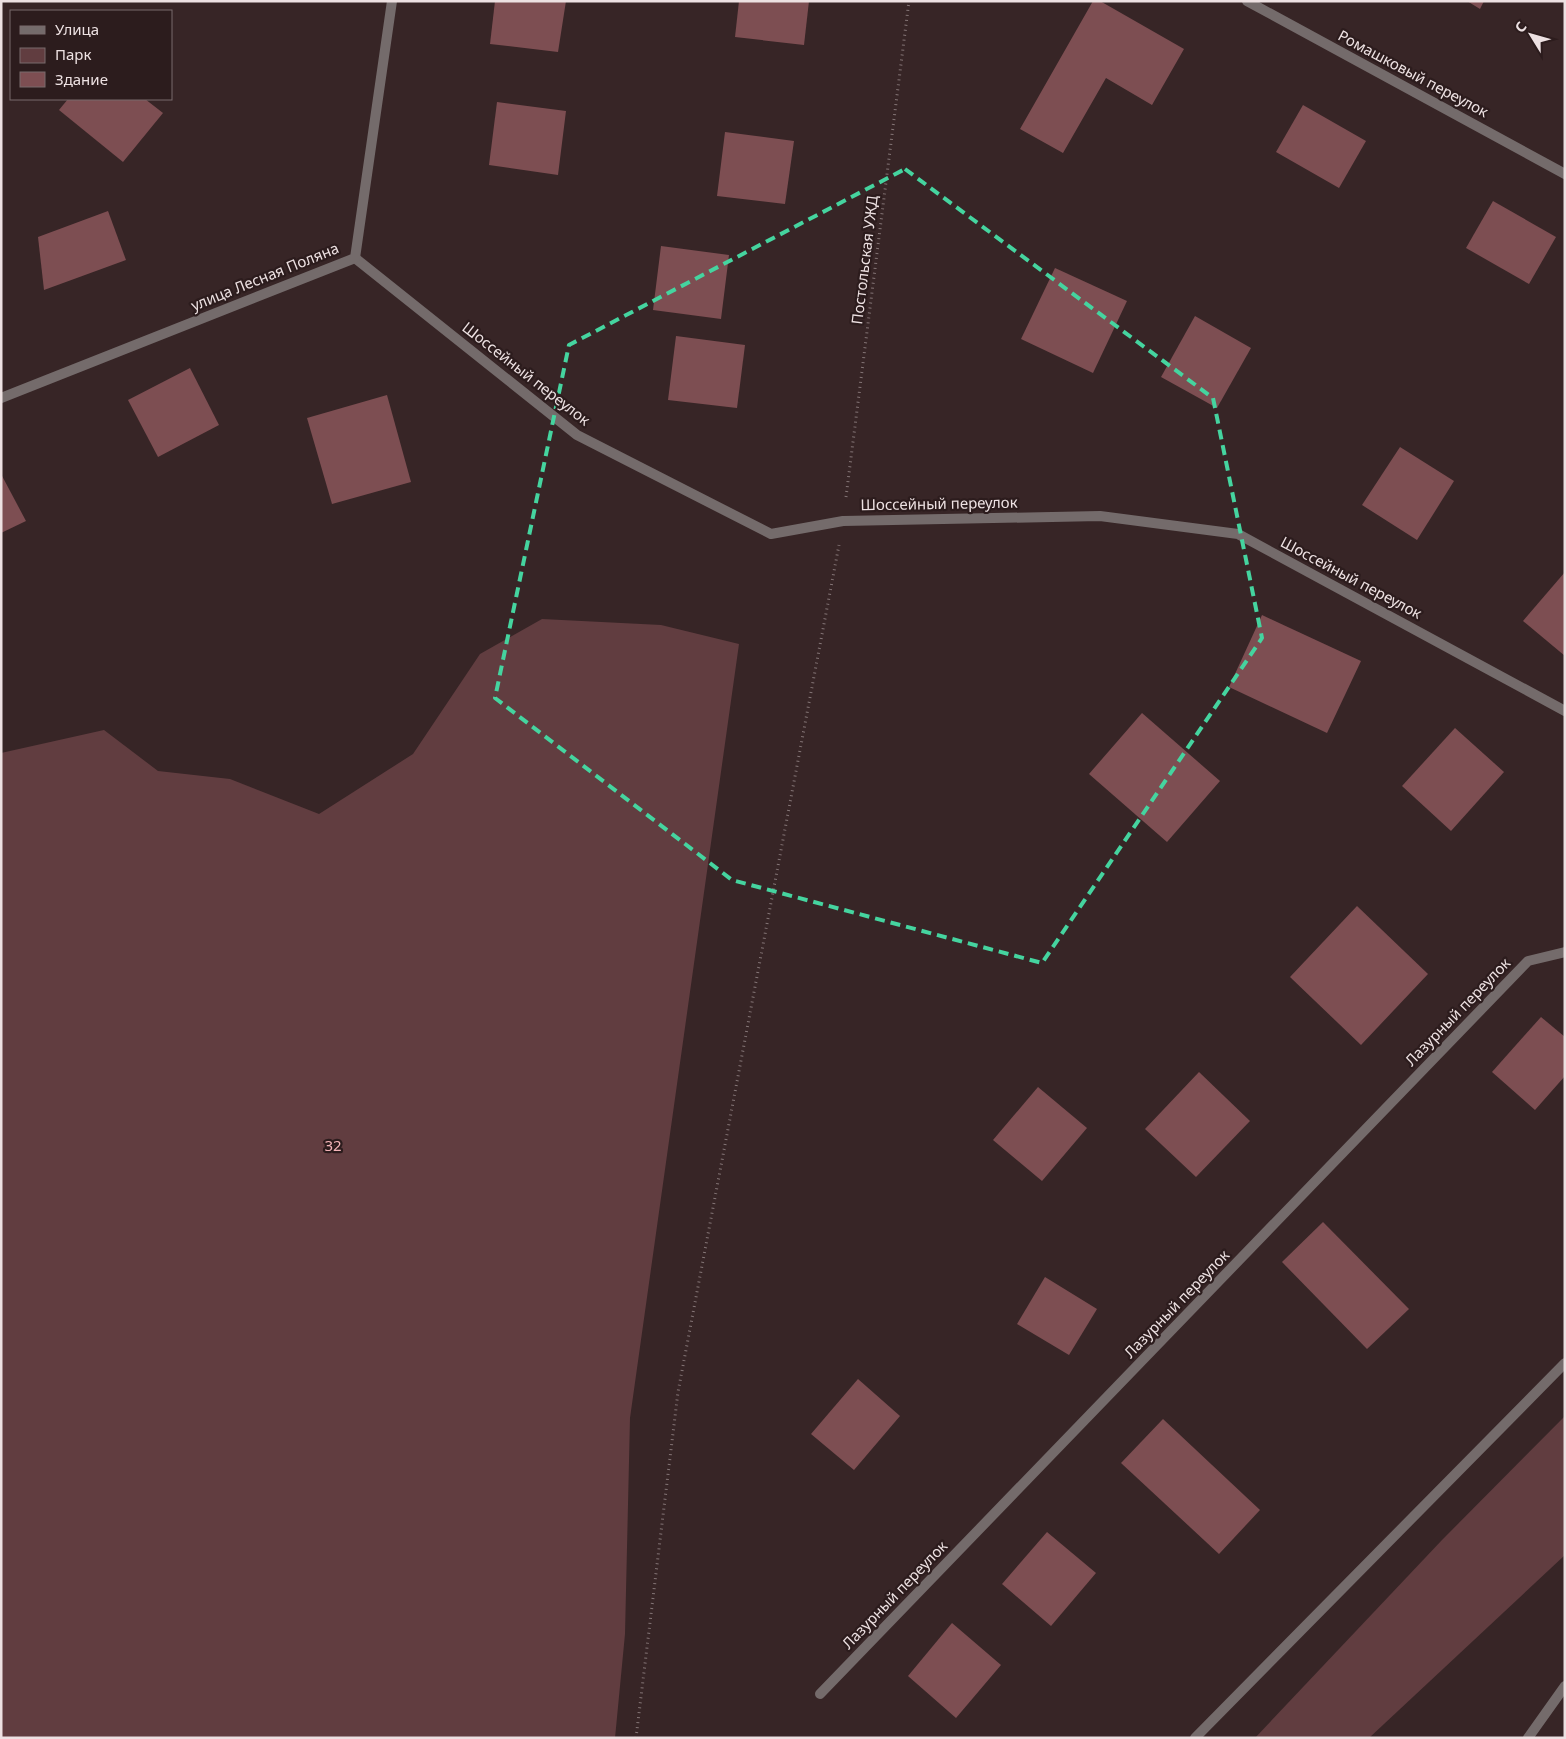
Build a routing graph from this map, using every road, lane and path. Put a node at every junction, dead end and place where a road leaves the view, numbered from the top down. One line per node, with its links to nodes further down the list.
1 (392, 1): 5 (street, улица Лесная Поляна)
2 (909, 1): 7 (path, Постольская УЖД)
3 (1247, 1): 4 (street, Ромашковый переулок)
4 (1565, 174)
5 (355, 258): 6 (street, улица Лесная Поляна); 7 (street, Шоссейный переулок)
6 (1, 398)
7 (843, 521): 8 (street, Шоссейный переулок); 13 (path, Постольская УЖД)
8 (1565, 711)
9 (1565, 952): 12 (street, Лазурный переулок)
10 (1565, 1363): 14 (street)
11 (1565, 1686): 15 (street)
12 (820, 1694)
13 (636, 1738)
14 (1195, 1738)
15 (1528, 1738)

